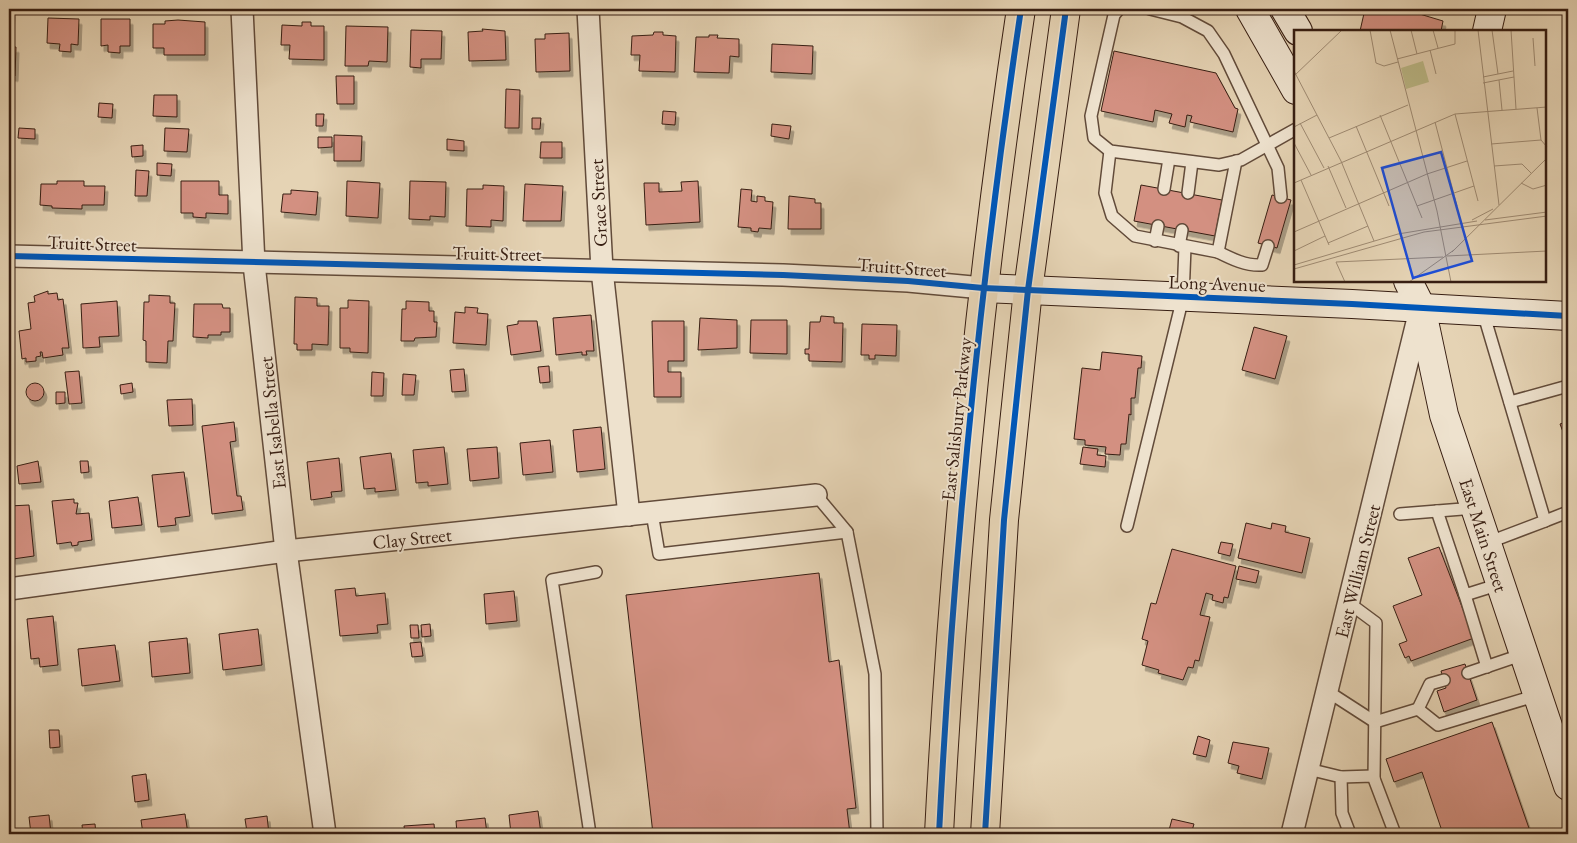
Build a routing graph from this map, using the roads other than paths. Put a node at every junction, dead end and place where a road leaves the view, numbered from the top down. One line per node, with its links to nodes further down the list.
1 (242, 9): 29 (street, East Isabella Street)
2 (588, 9): 30 (street, Grace Street)
3 (1021, 9): 33 (main road, East Salisbury Parkway)
4 (1119, 9): 15 (lane)
5 (1150, 9): 14 (lane)
6 (1250, 9): 12 (main road)
7 (1285, 9): 10 (main road)
8 (1492, 9): 11 (main road)
9 (1066, 10): 34 (main road)
10 (1297, 30)
11 (1487, 30)
12 (1294, 86)
13 (1294, 130): 14 (lane)
14 (1268, 145): 17 (lane); 21 (lane)
15 (1110, 151): 16 (lane); 24 (lane)
16 (1168, 158): 18 (lane); 19 (lane)
17 (1236, 161): 18 (lane); 27 (lane)
18 (1192, 162): 20 (lane)
19 (1164, 189)
20 (1188, 193)
21 (1281, 197)
22 (1158, 226): 24 (lane)
23 (1182, 230): 26 (lane)
24 (1155, 241): 26 (lane)
25 (1268, 246): 27 (lane)
26 (1182, 247): 27 (lane); 35 (lane)
27 (1218, 252)
28 (9, 256): 29 (street, Truitt Street)
29 (254, 264): 30 (street, Truitt Street); 52 (street, East Isabella Street)
30 (602, 270): 33 (street, Truitt Street); 47 (street, Grace Street)
31 (1408, 282): 36 (main road, East Main Street)
32 (1427, 282): 36 (main road)
33 (984, 288): 34 (main road, Long Avenue); 73 (main road, East Salisbury Parkway)
34 (1028, 290): 35 (main road, Long Avenue); 74 (main road)
35 (1183, 296): 36 (main road, Long Avenue); 49 (lane)
36 (1421, 307): 37 (main road, Long Avenue); 42 (main road, East Main Street); 57 (street, East William Street)
37 (1482, 311): 38 (main road, Long Avenue); 40 (lane)
38 (1568, 316)
39 (1568, 386): 40 (lane)
40 (1510, 402): 48 (lane)
41 (816, 495): 44 (street, Clay Street); 50 (lane)
42 (1475, 508): 43 (lane); 51 (main road, East Main Street)
43 (1437, 511): 46 (lane); 56 (lane)
44 (652, 512): 47 (street, Clay Street); 50 (lane)
45 (1568, 512): 48 (lane)
46 (1400, 514)
47 (629, 515): 52 (street, Clay Street)
48 (1545, 521): 51 (lane)
49 (1126, 526)
50 (847, 532): 72 (lane)
51 (1487, 543): 54 (main road, East Main Street)
52 (286, 552): 55 (street, Clay Street); 70 (street, East Isabella Street)
53 (596, 572): 71 (lane)
54 (1500, 584): 56 (lane); 58 (main road, East Main Street)
55 (9, 589)
56 (1465, 595): 59 (lane)
57 (1349, 603): 62 (street, East William Street); 65 (lane)
58 (1524, 654): 59 (lane); 63 (main road, East Main Street)
59 (1487, 667): 60 (lane)
60 (1468, 673)
61 (1444, 680): 64 (lane)
62 (1327, 691): 65 (lane); 66 (street, East William Street)
63 (1538, 695): 64 (lane); 69 (main road, East Main Street)
64 (1418, 710): 65 (lane)
65 (1375, 722): 68 (lane)
66 (1308, 769): 67 (lane); 75 (street, East William Street)
67 (1341, 777): 68 (lane); 76 (lane)
68 (1374, 778): 77 (lane)
69 (1568, 786)
70 (324, 834)
71 (590, 834)
72 (877, 834)
73 (939, 834)
74 (985, 834)
75 (1292, 834)
76 (1350, 834)
77 (1395, 834)

